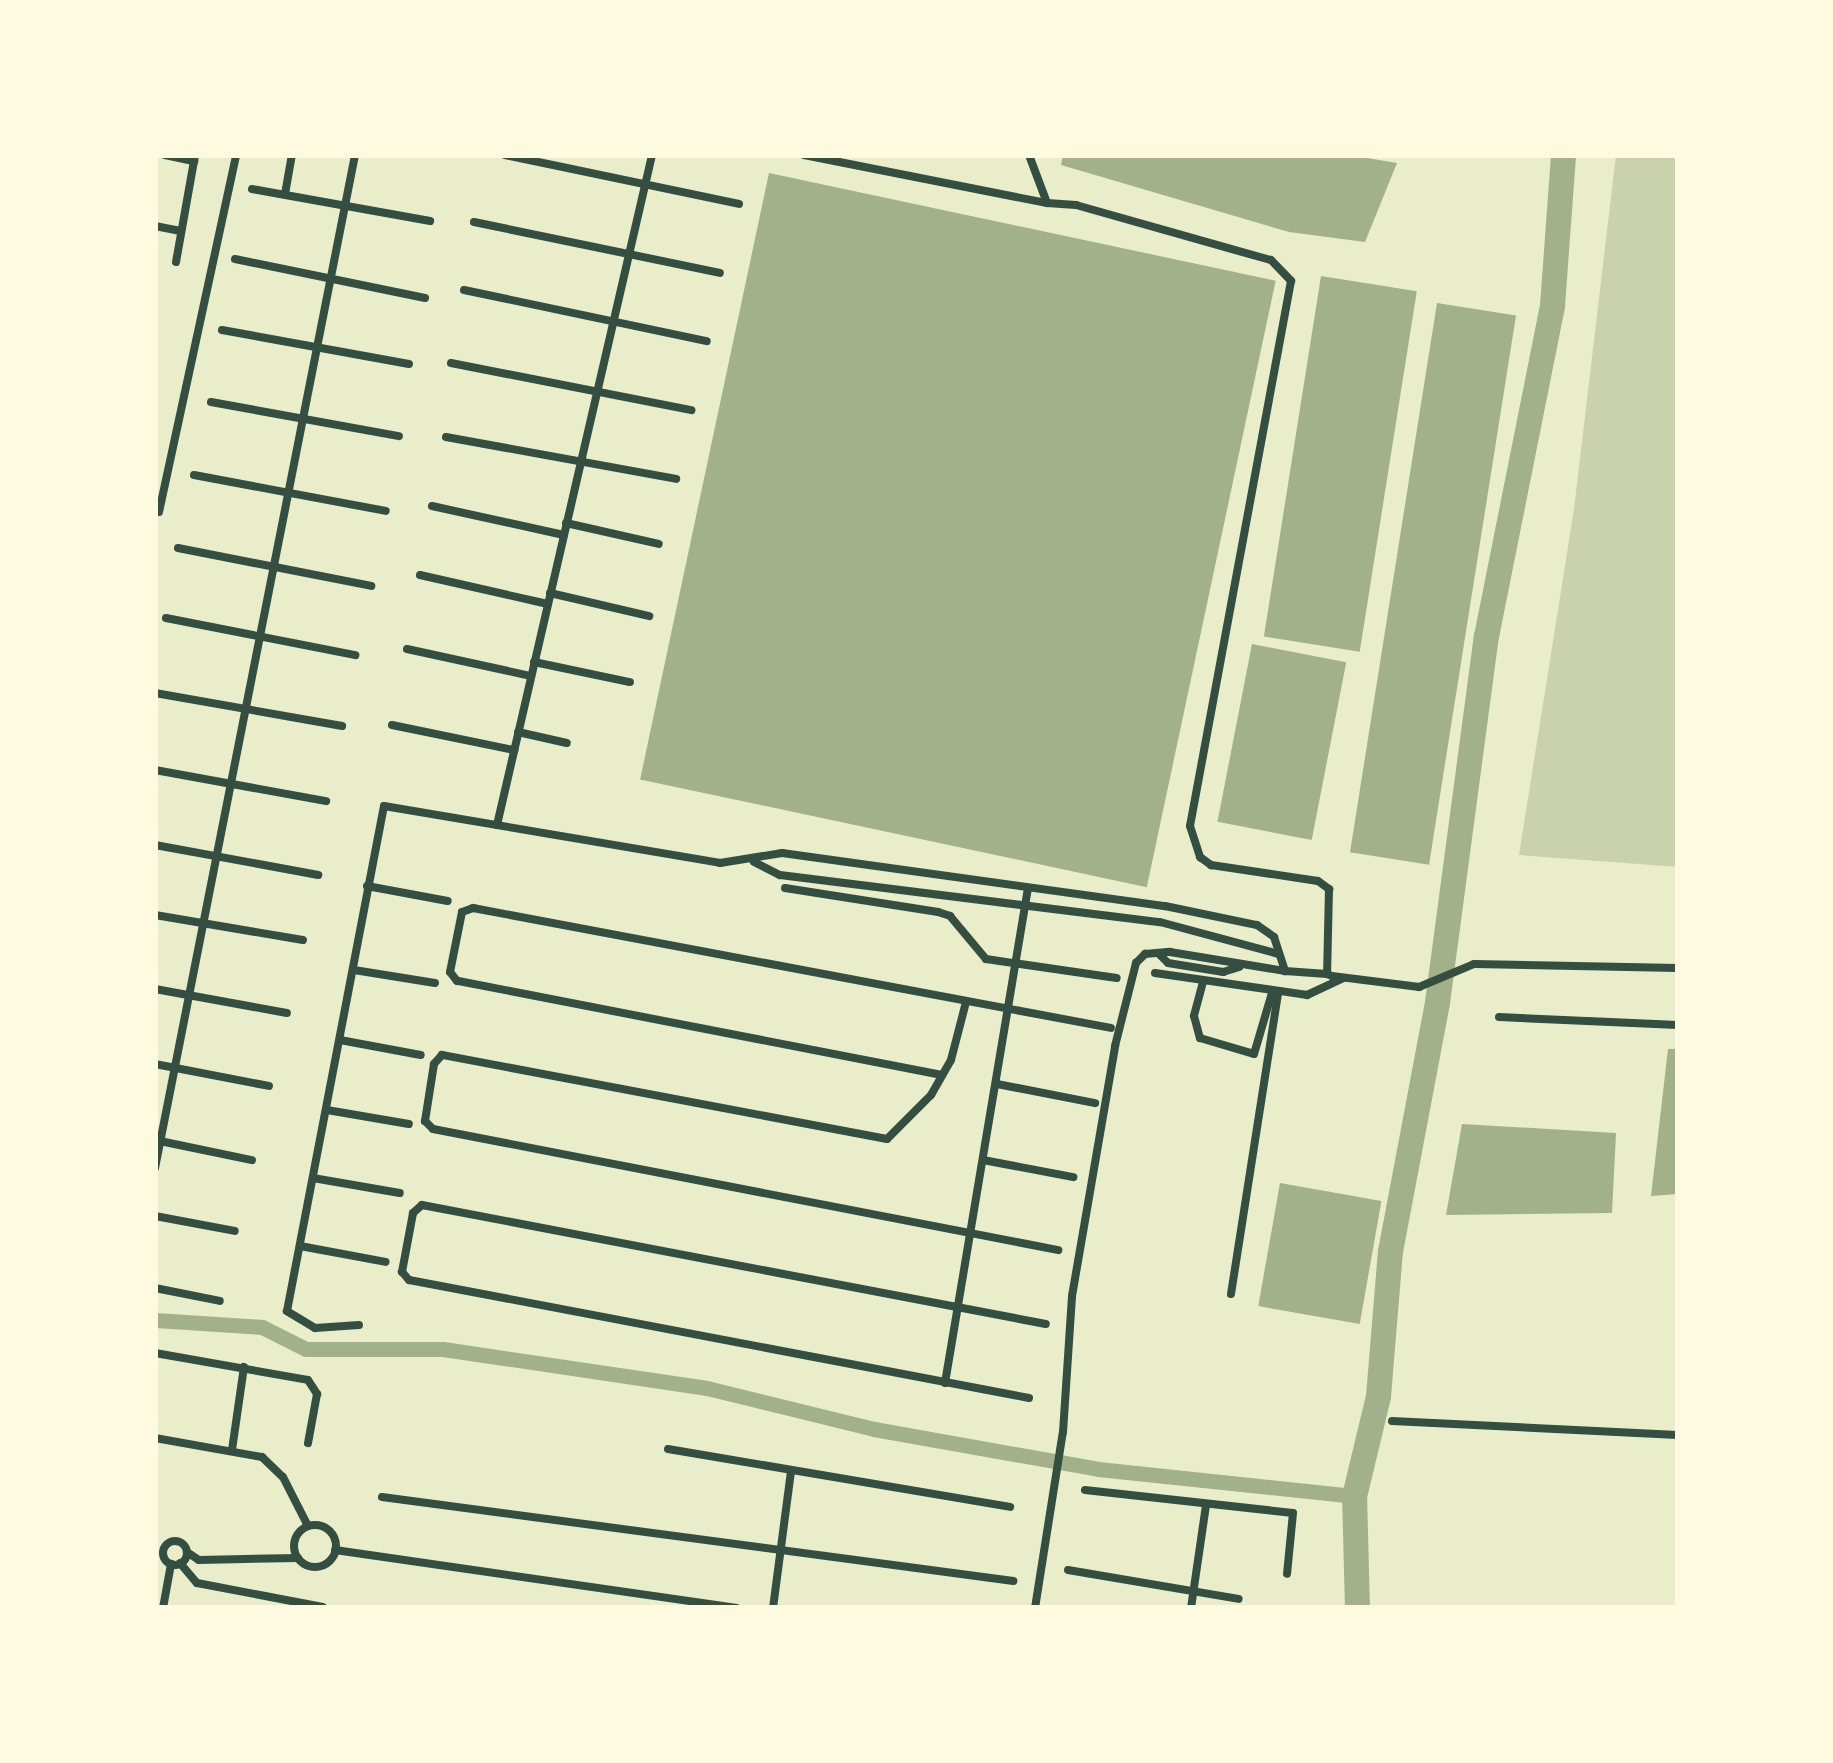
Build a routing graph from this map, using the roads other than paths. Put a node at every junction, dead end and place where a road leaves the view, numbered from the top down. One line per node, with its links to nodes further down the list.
1 (165, 155): 10 (street)
2 (236, 155): 46 (street)
3 (292, 155): 13 (street)
4 (355, 155): 16 (street)
5 (505, 155): 11 (street)
6 (652, 155): 11 (street)
7 (804, 155): 9 (street)
8 (1030, 155): 14 (street)
9 (824, 157): 14 (street)
10 (195, 158): 20 (street)
11 (645, 183): 15 (street); 21 (street)
12 (252, 190): 13 (street)
13 (285, 194): 16 (street)
14 (1048, 203): 102 (street)
15 (739, 204)
16 (345, 206): 17 (street); 25 (street)
17 (430, 221)
18 (474, 222): 21 (street)
19 (155, 226): 20 (street)
20 (181, 231): 23 (street)
21 (629, 253): 24 (street); 28 (street)
22 (235, 259): 25 (street)
23 (176, 262)
24 (720, 273)
25 (330, 278): 27 (street); 31 (street)
26 (464, 290): 28 (street)
27 (426, 298)
28 (613, 322): 30 (street); 34 (street)
29 (222, 330): 31 (street)
30 (707, 341)
31 (317, 347): 33 (street); 37 (street)
32 (451, 363): 34 (street)
33 (409, 364)
34 (597, 390): 36 (street); 40 (street)
35 (211, 402): 37 (street)
36 (691, 410)
37 (303, 418): 38 (street); 43 (street)
38 (399, 436)
39 (446, 437): 40 (street)
40 (580, 462): 42 (street); 47 (street)
41 (194, 475): 43 (street)
42 (676, 480)
43 (288, 492): 45 (street); 51 (street)
44 (432, 506): 48 (street)
45 (386, 511)
46 (160, 512)
47 (566, 523): 48 (street); 49 (street)
48 (564, 535): 54 (street)
49 (658, 544)
50 (178, 548): 51 (street)
51 (274, 567): 53 (street); 58 (street)
52 (420, 575): 55 (street)
53 (372, 586)
54 (550, 593): 55 (street); 56 (street)
55 (548, 604): 61 (street)
56 (648, 616)
57 (166, 618): 58 (street)
58 (260, 636): 60 (street); 65 (street)
59 (407, 648): 62 (street)
60 (355, 656)
61 (534, 662): 62 (street); 63 (street)
62 (531, 676): 68 (street)
63 (630, 682)
64 (155, 694): 65 (street)
65 (246, 709): 67 (street); 72 (street)
66 (392, 725): 70 (street)
67 (342, 726)
68 (518, 732): 69 (street); 70 (street)
69 (566, 743)
70 (514, 750): 74 (street)
71 (155, 770): 72 (street)
72 (231, 784): 73 (street); 76 (street)
73 (326, 802)
74 (496, 824): 77 (street); 80 (street)
75 (155, 845): 76 (street)
76 (216, 856): 79 (street); 90 (street)
77 (754, 862): 78 (street); 83 (street)
78 (900, 869): 82 (street); 83 (street)
79 (318, 875)
80 (367, 886): 84 (street); 98 (street)
81 (785, 888): 95 (street)
82 (1028, 888): 85 (street); 86 (street)
83 (896, 890): 85 (street)
84 (448, 901)
85 (1025, 905): 89 (street); 95 (street)
86 (1164, 906): 87 (street); 89 (street)
87 (1192, 911): 91 (street); 93 (street)
88 (155, 915): 90 (street)
89 (1160, 922): 91 (street)
90 (203, 924): 92 (street); 110 (street)
91 (1188, 928): 93 (street)
92 (303, 940)
93 (1279, 954): 99 (street)
94 (1160, 955): 96 (street); 100 (street); 176 (street)
95 (1015, 963): 103 (street); 112 (street)
96 (1240, 966): 99 (street); 100 (street)
97 (1678, 968): 104 (street)
98 (354, 970): 106 (street); 117 (street)
99 (1286, 970): 102 (street)
100 (1223, 972): 107 (street)
101 (1155, 973): 105 (street)
102 (1327, 974): 104 (street)
103 (1117, 978)
104 (1343, 978): 109 (street)
105 (1203, 982): 107 (street); 109 (street)
106 (435, 984)
107 (1219, 985): 109 (street)
108 (155, 989): 110 (street)
109 (1275, 993): 141 (street)
110 (189, 995): 113 (street); 120 (street)
111 (966, 1002): 112 (street); 121 (street); 121 (street)
112 (1011, 1009): 116 (street); 122 (street)
113 (287, 1013)
114 (1499, 1017): 115 (street)
115 (1678, 1025)
116 (1111, 1028)
117 (340, 1040): 118 (street); 125 (street)
118 (421, 1054)
119 (155, 1064): 120 (street)
120 (175, 1068): 123 (street); 127 (street)
121 (942, 1076): 136 (street)
122 (997, 1084): 124 (street); 129 (street)
123 (270, 1086)
124 (1095, 1103)
125 (326, 1110): 126 (street); 132 (street)
126 (409, 1124)
127 (158, 1140): 128 (street); 130 (street)
128 (252, 1160)
129 (983, 1160): 131 (street); 136 (street)
130 (155, 1168)
131 (1073, 1177)
132 (313, 1178): 133 (street); 137 (street)
133 (400, 1193)
134 (155, 1216): 135 (street)
135 (235, 1231)
136 (970, 1233): 138 (street); 143 (street)
137 (300, 1246): 139 (street); 145 (street)
138 (1058, 1250)
139 (386, 1262)
140 (155, 1288): 142 (street)
141 (1231, 1294)
142 (220, 1300)
143 (957, 1308): 144 (street); 148 (street); 148 (street)
144 (1046, 1324)
145 (359, 1325)
146 (155, 1353): 147 (street)
147 (244, 1367): 153 (street); 155 (street)
148 (945, 1383): 149 (street)
149 (1029, 1398)
150 (1392, 1422): 151 (street)
151 (1678, 1435)
152 (155, 1438): 155 (street)
153 (308, 1443)
154 (668, 1449): 156 (street)
155 (232, 1450): 161 (street)
156 (791, 1472): 160 (street); 163 (street)
157 (1085, 1490): 159 (street)
158 (382, 1497): 163 (street)
159 (1206, 1504): 168 (street); 170 (street)
160 (1010, 1507)
161 (308, 1526): 162 (street); 165 (street)
162 (335, 1550): 165 (street); 174 (street)
163 (781, 1551): 169 (street); 175 (street)
164 (187, 1552): 165 (street); 166 (street); 166 (street)
165 (298, 1558)
166 (176, 1564): 172 (street); 173 (street)
167 (1068, 1570): 170 (street)
168 (1288, 1574)
169 (1013, 1582)
170 (1194, 1591): 171 (street); 177 (street)
171 (1239, 1599)
172 (323, 1607)
173 (163, 1608)
174 (737, 1608)
175 (773, 1608)
176 (1035, 1608)
177 (1191, 1608)

